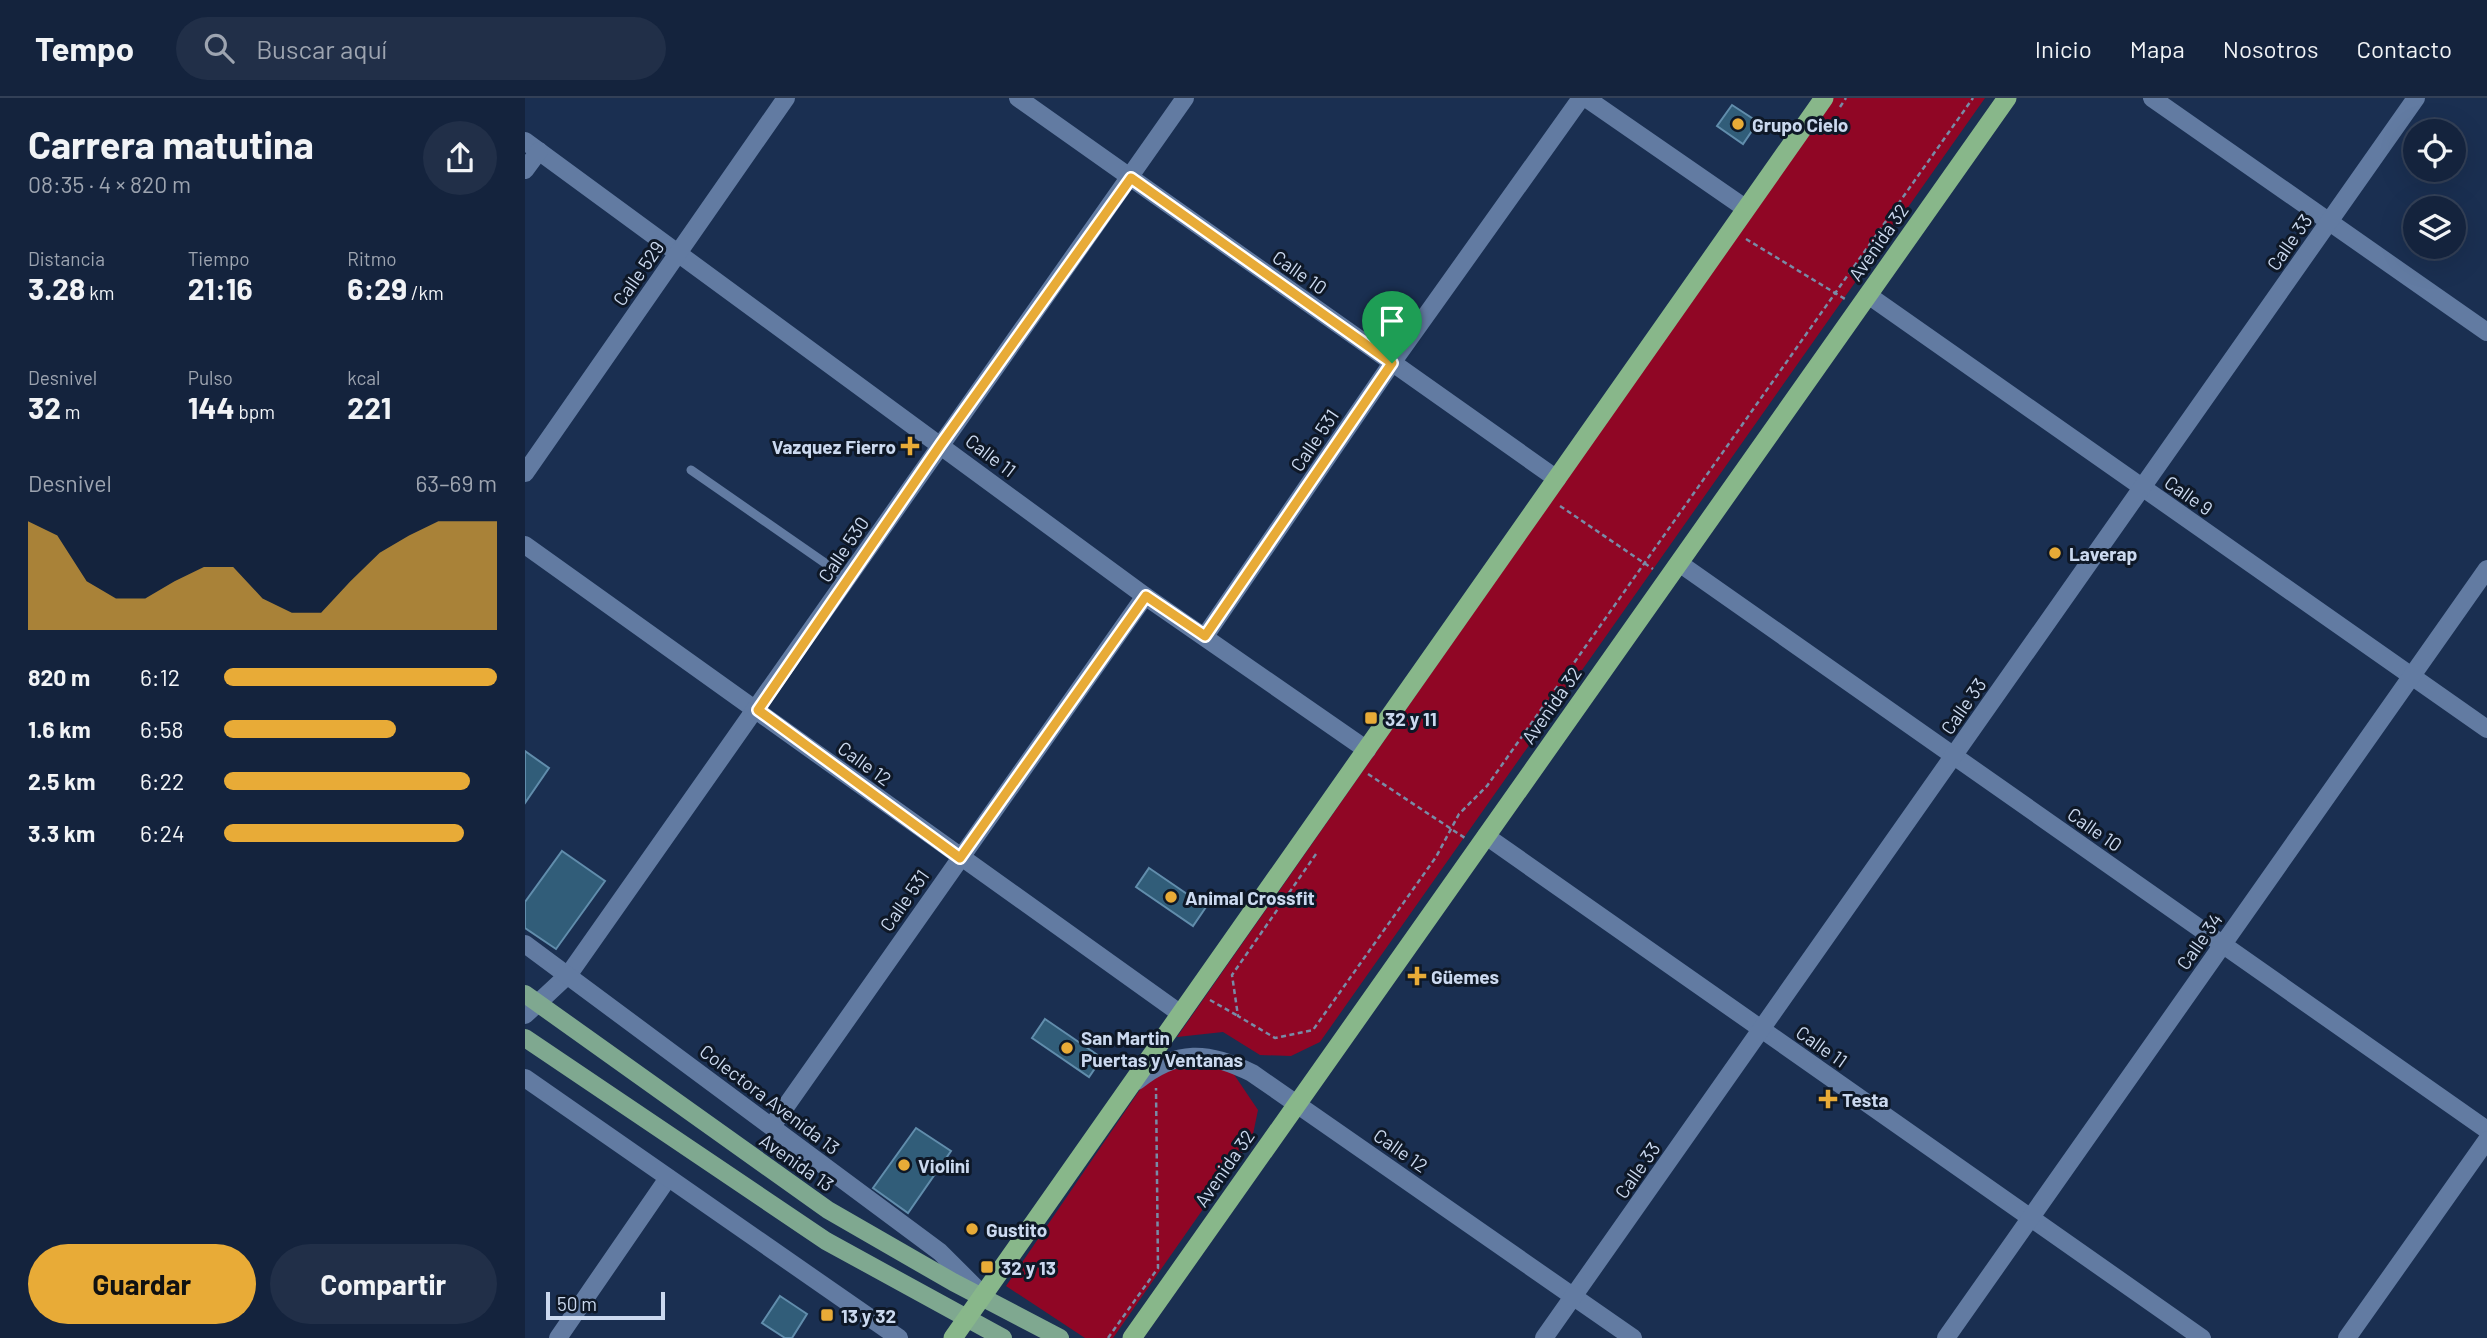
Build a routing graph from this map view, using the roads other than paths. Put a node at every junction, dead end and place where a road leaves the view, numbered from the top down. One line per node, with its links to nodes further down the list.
1 (786, 98): 14 (street, Calle 529)
2 (1018, 98): 11 (street, Calle 10)
3 (1185, 98): 11 (street, Calle 530)
4 (1583, 98): 12 (street); 17 (street, Calle 531)
5 (2007, 98): 15 (highway, Avenida 32)
6 (2152, 98): 13 (street)
7 (2416, 98): 13 (street, Calle 33)
8 (1831, 103): 12 (highway)
9 (532, 146): 10 (street); 14 (street, Calle 11)
10 (525, 170)
11 (1131, 178): 17 (street, Calle 10); 18 (street, Calle 530)
12 (1745, 208): 21 (highway)
13 (2329, 222): 16 (street); 22 (street, Calle 33)
14 (678, 252): 18 (street, Calle 11); 20 (street, Calle 529)
15 (1863, 301): 22 (street, Calle 9); 24 (highway, Avenida 32)
16 (2487, 332)
17 (1392, 363): 21 (street, Calle 10); 28 (street, Calle 531)
18 (941, 444): 26 (street, Calle 530); 27 (street, Calle 11)
19 (691, 470): 26 (lane)
20 (525, 473)
21 (1557, 479): 33 (highway)
22 (2142, 488): 29 (street, Calle 9); 32 (street, Calle 33)
23 (525, 544): 30 (street, Calle 12)
24 (1679, 563): 32 (street, Calle 10); 34 (highway, Avenida 32)
25 (2487, 569): 29 (street, Calle 34)
26 (848, 579): 30 (street, Calle 530)
27 (1146, 596): 28 (street, Calle 11); 35 (street, Calle 531)
28 (1205, 636): 33 (street, Calle 11)
29 (2411, 677): 31 (street, Calle 9); 37 (street, Calle 34)
30 (758, 710): 35 (street, Calle 12); 38 (street, Calle 530)
31 (2487, 729)
32 (1954, 756): 37 (street, Calle 10); 41 (street, Calle 33)
33 (1362, 758): 40 (highway)
34 (1482, 842): 41 (street, Calle 11); 45 (highway, Avenida 32)
35 (960, 858): 40 (street, Calle 12); 46 (street, Calle 531)
36 (525, 944): 38 (street, Colectora Avenida 13)
37 (2223, 944): 47 (street, Calle 10); 50 (street, Calle 34)
38 (569, 974): 39 (street, Calle 530); 46 (street, Colectora Avenida 13)
39 (529, 1004): 51 (main road, Avenida 13)
40 (1181, 1014): 44 (highway)
41 (1762, 1029): 50 (street, Calle 11); 52 (street, Calle 33)
42 (525, 1038): 53 (main road)
43 (525, 1078): 49 (street)
44 (1132, 1085): 45 (street, Calle 12); 51 (highway)
45 (1298, 1103): 52 (street, Calle 12); 59 (highway, Avenida 32)
46 (772, 1126): 51 (street, Colectora Avenida 13)
47 (2487, 1130)
48 (2487, 1140): 64 (street)
49 (668, 1178): 54 (street); 55 (street)
50 (2031, 1218): 62 (street, Calle 34); 63 (street, Calle 11)
51 (983, 1295): 53 (highway); 58 (main road, Avenida 13)
52 (1574, 1296): 60 (street, Calle 33); 61 (street, Calle 12)
53 (966, 1319): 56 (highway); 57 (main road)
54 (558, 1338)
55 (899, 1338)
56 (953, 1338)
57 (1003, 1338)
58 (1060, 1338)
59 (1132, 1338)
60 (1544, 1338)
61 (1633, 1338)
62 (1946, 1338)
63 (2202, 1338)
64 (2347, 1338)

